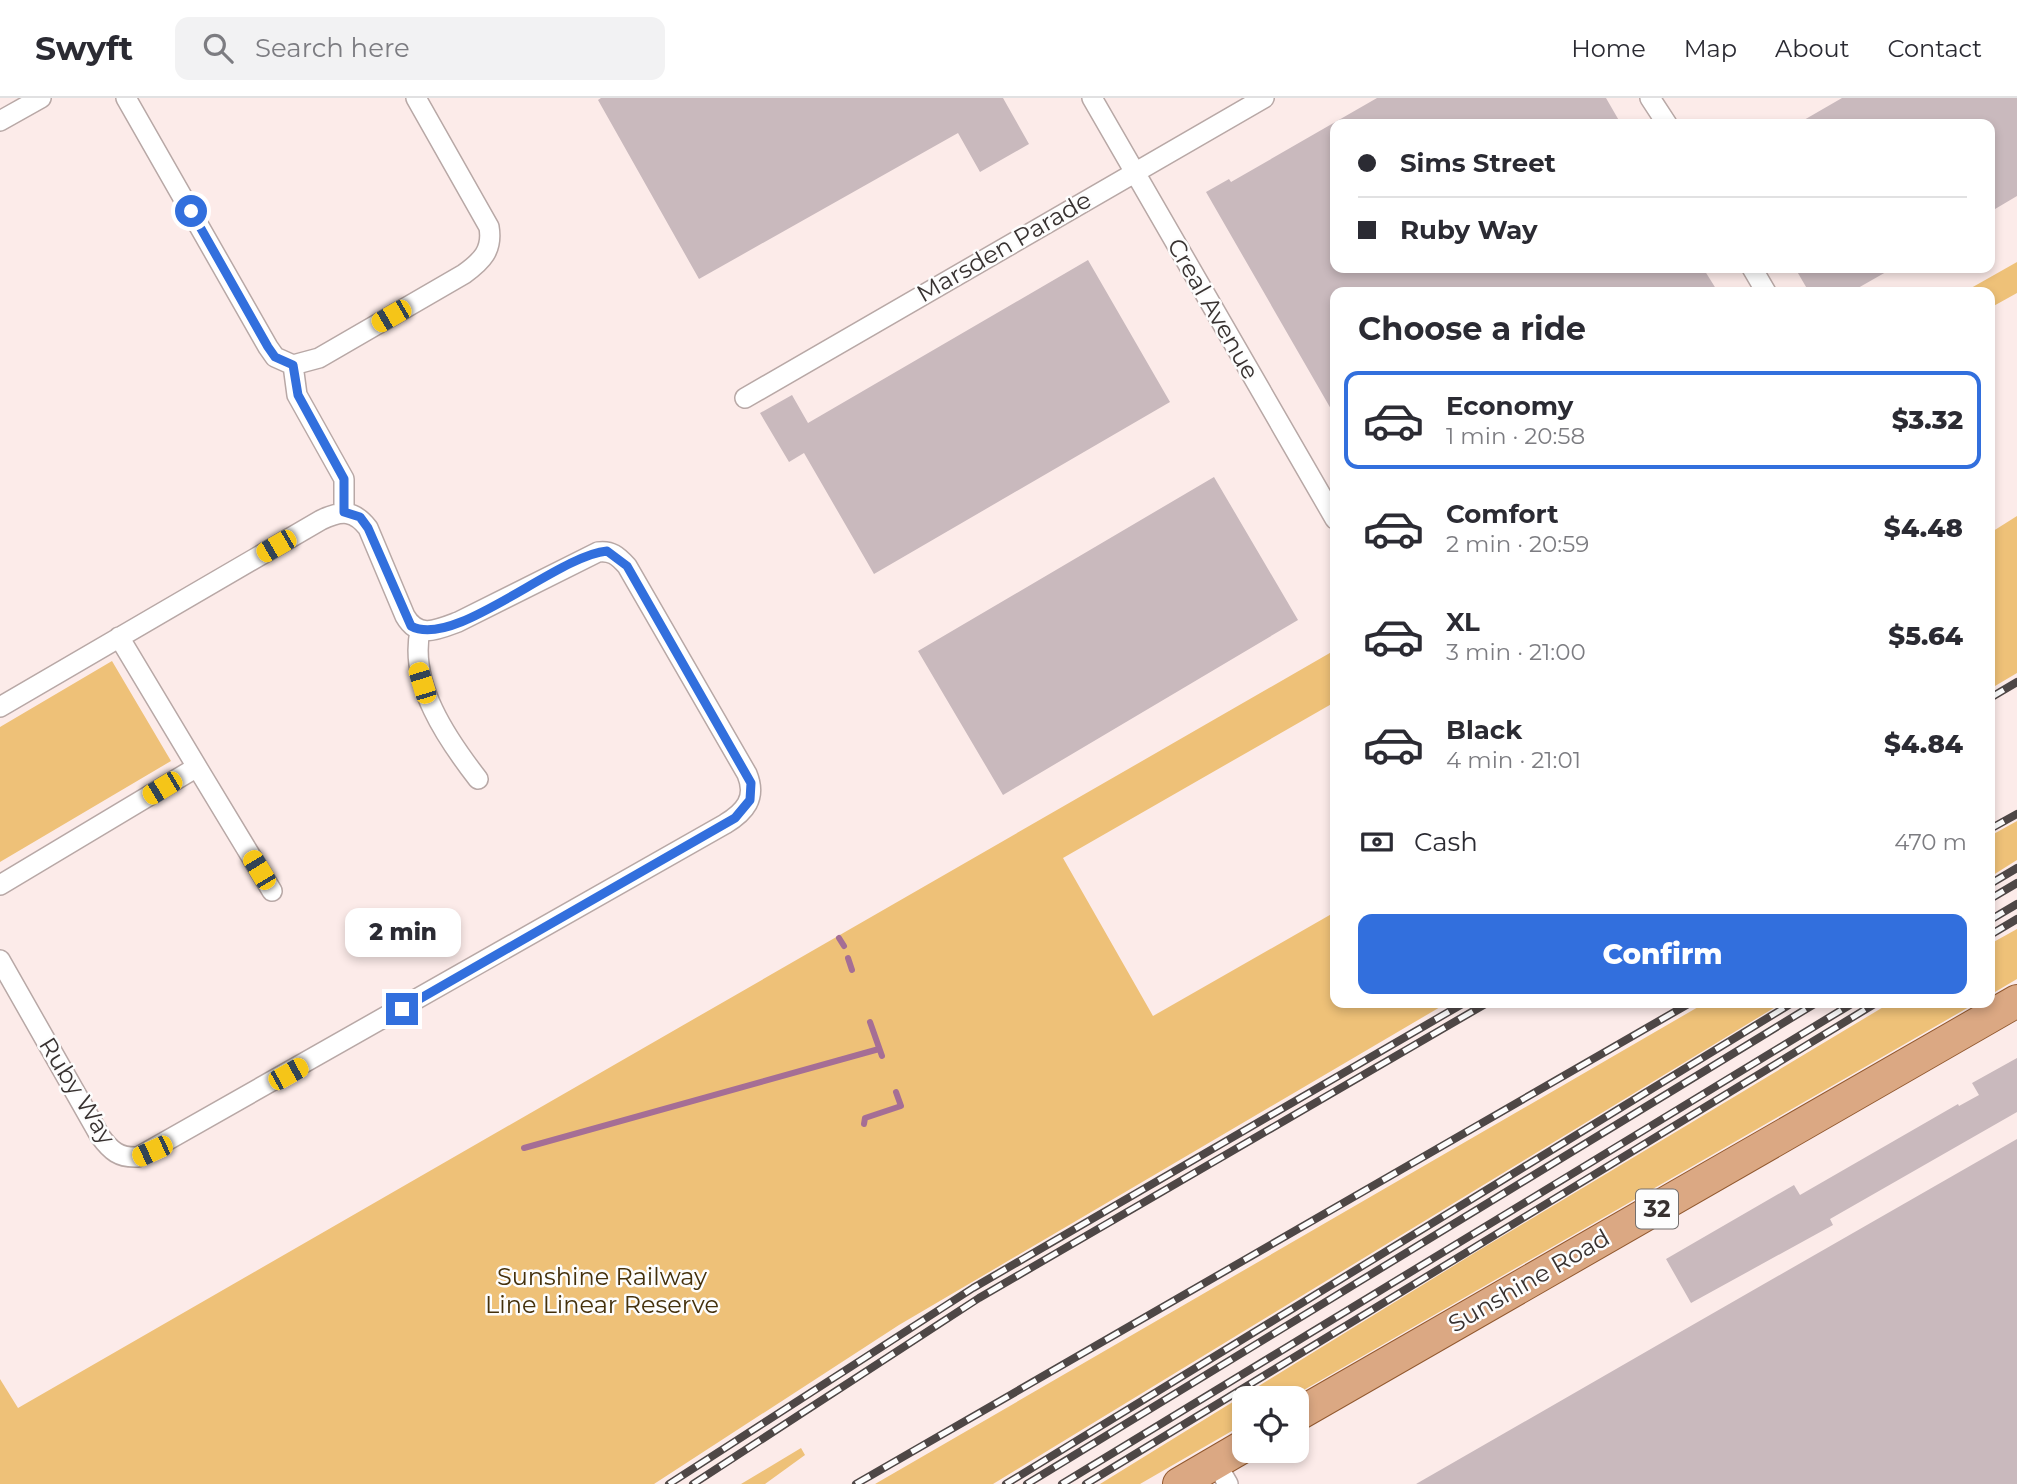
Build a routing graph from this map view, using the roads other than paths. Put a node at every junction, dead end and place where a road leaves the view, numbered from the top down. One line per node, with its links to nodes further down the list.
1 (41, 98): 8 (street)
2 (126, 98): 10 (street)
3 (416, 98): 10 (street)
4 (1092, 98): 9 (street, Creal Avenue)
5 (1264, 98): 9 (street, Marsden Parade)
6 (1650, 98): 7 (street)
7 (1664, 119)
8 (0, 121)
9 (1135, 172): 11 (street, Marsden Parade); 12 (street, Creal Avenue)
10 (293, 365): 13 (street)
11 (745, 398)
12 (1330, 510)
13 (344, 512): 14 (street); 15 (street)
14 (420, 631): 18 (street); 21 (street, Ruby Way)
15 (118, 638): 16 (street); 17 (street)
16 (0, 707)
17 (197, 767): 19 (street); 20 (street)
18 (478, 779)
19 (0, 885)
20 (272, 891)
21 (0, 960)
22 (2017, 1002): 23 (main road, Sunshine Road / 32)
23 (1309, 1408)
24 (1222, 1473): 25 (main road)
25 (1179, 1484)

